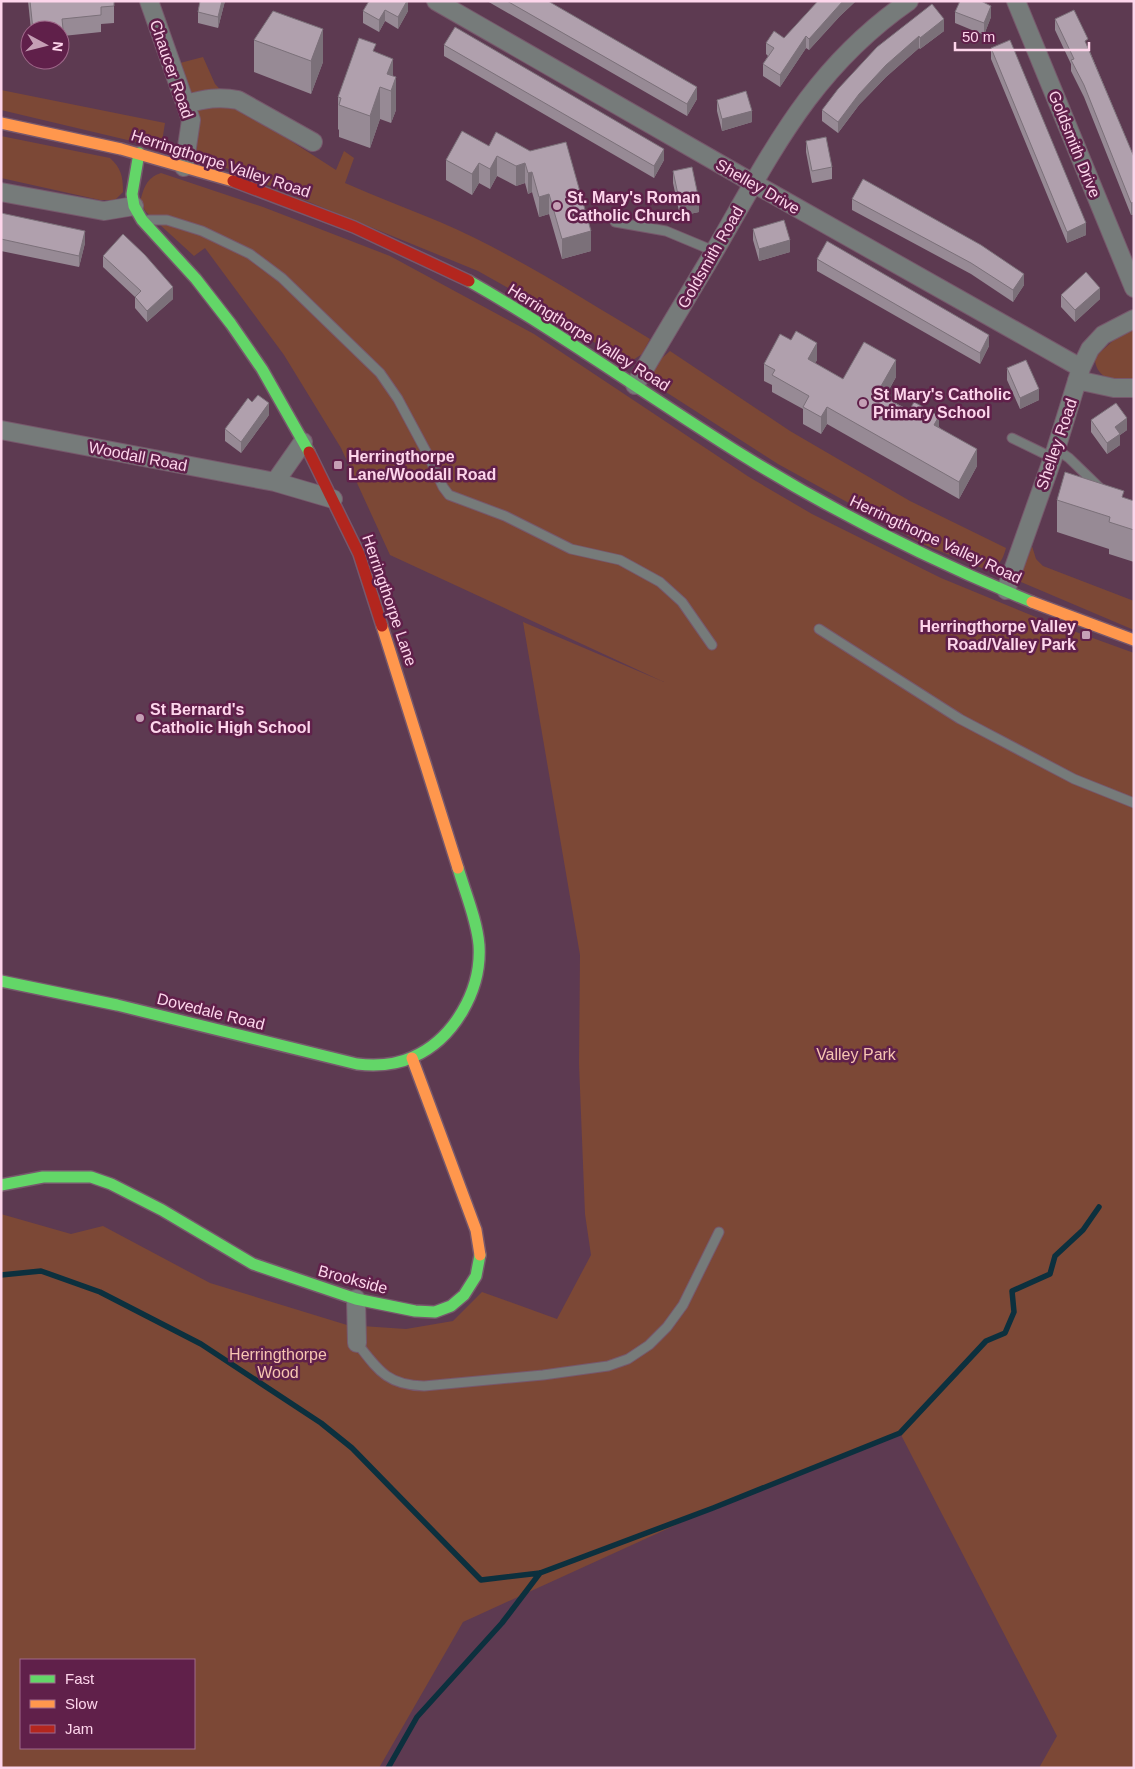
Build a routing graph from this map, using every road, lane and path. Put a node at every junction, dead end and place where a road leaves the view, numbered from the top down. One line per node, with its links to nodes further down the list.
1 (149, 1): 5 (street, Chaucer Road)
2 (436, 1): 10 (street, Shelley Drive)
3 (909, 1): 10 (street, Goldsmith Road)
4 (1016, 1): 15 (street, Goldsmith Drive)
5 (186, 104): 7 (street); 9 (street, Chaucer Road)
6 (1, 123): 8 (street, Herringthorpe Valley Road)
7 (313, 142)
8 (139, 153): 9 (street, Herringthorpe Valley Road); 12 (street)
9 (184, 167): 18 (street, Herringthorpe Valley Road)
10 (753, 183): 14 (street, Goldsmith Road); 17 (street, Shelley Drive)
11 (1, 192): 12 (street)
12 (138, 213): 22 (street, Herringthorpe Lane); 30 (lane)
13 (616, 222): 14 (lane)
14 (714, 251): 18 (street, Goldsmith Road)
15 (1134, 288)
16 (1134, 319): 17 (street, Shelley Road)
17 (1079, 374): 19 (street, Shelley Drive); 23 (street, Shelley Road)
18 (635, 385): 27 (street, Herringthorpe Valley Road)
19 (1134, 388)
20 (1, 430): 24 (street, Woodall Road)
21 (1012, 438): 23 (lane)
22 (303, 442): 24 (street); 26 (street, Herringthorpe Lane)
23 (1054, 453): 25 (lane); 27 (street, Shelley Road)
24 (275, 482): 26 (street, Woodall Road)
25 (1106, 494)
26 (333, 499): 33 (street, Herringthorpe Lane)
27 (1006, 590): 29 (street, Herringthorpe Valley Road)
28 (820, 629): 31 (lane)
29 (1134, 640)
30 (712, 645)
31 (1134, 803)
32 (1, 981): 33 (street, Dovedale Road)
33 (412, 1058): 36 (street, Brookside)
34 (1, 1185): 36 (street, Brookside)
35 (719, 1232): 37 (lane)
36 (356, 1298): 37 (street)
37 (357, 1343)

